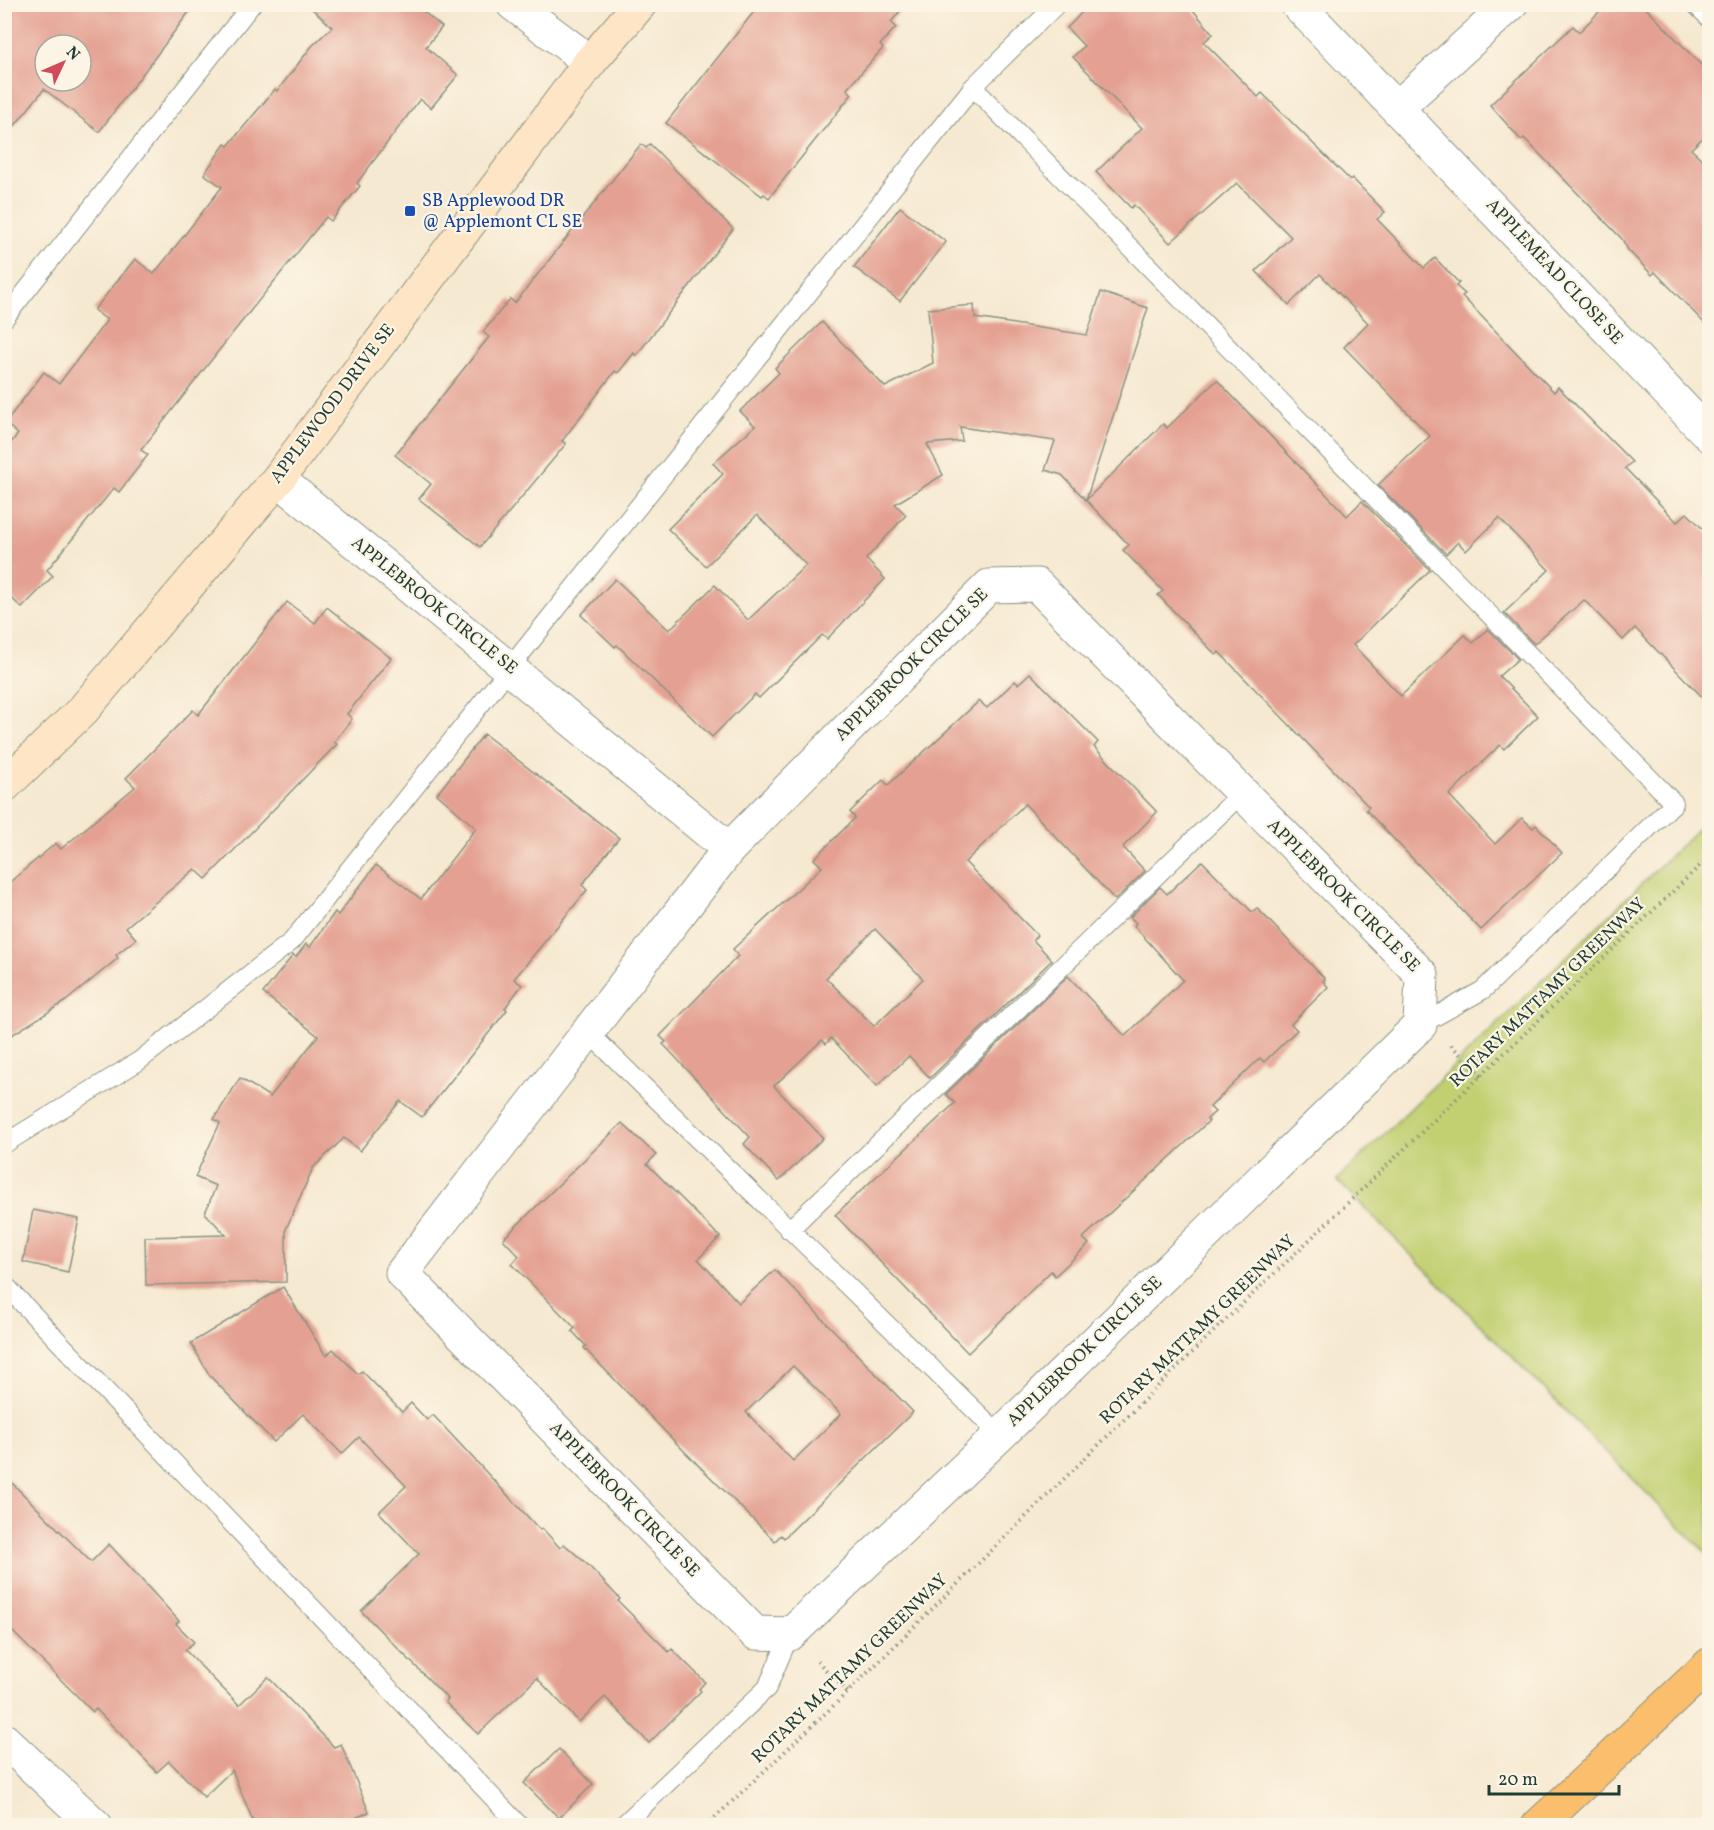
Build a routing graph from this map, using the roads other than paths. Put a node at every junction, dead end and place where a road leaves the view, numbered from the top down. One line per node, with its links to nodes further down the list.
1 (252, 4): 12 (lane)
2 (513, 4): 9 (street)
3 (640, 4): 9 (street, APPLEWOOD DRIVE SE)
4 (1057, 4): 10 (lane)
5 (1298, 4): 11 (street, APPLEMEAD CLOSE SE)
6 (1511, 4): 11 (street)
7 (1695, 4): 8 (lane)
8 (1710, 19)
9 (590, 62): 14 (street, APPLEWOOD DRIVE SE)
10 (973, 87): 15 (lane); 19 (lane)
11 (1398, 107): 13 (street, APPLEMEAD CLOSE SE)
12 (4, 319)
13 (1710, 436)
14 (278, 479): 15 (street, APPLEBROOK CIRCLE SE); 16 (street, APPLEWOOD DRIVE SE)
15 (511, 667): 18 (street, APPLEBROOK CIRCLE SE); 21 (lane)
16 (4, 786)
17 (1241, 794): 18 (street, APPLEBROOK CIRCLE SE); 19 (street, APPLEBROOK CIRCLE SE); 22 (lane)
18 (729, 849): 20 (street, APPLEBROOK CIRCLE SE)
19 (1420, 1025): 24 (street, APPLEBROOK CIRCLE SE)
20 (589, 1033): 22 (lane); 25 (street, APPLEBROOK CIRCLE SE)
21 (4, 1144)
22 (789, 1230): 24 (lane)
23 (4, 1284): 29 (lane)
24 (1000, 1435): 25 (street, APPLEBROOK CIRCLE SE)
25 (790, 1634): 30 (lane)
26 (1710, 1664): 31 (highway)
27 (4, 1740): 28 (street)
28 (96, 1826)
29 (520, 1826)
30 (622, 1826)
31 (1538, 1826)

